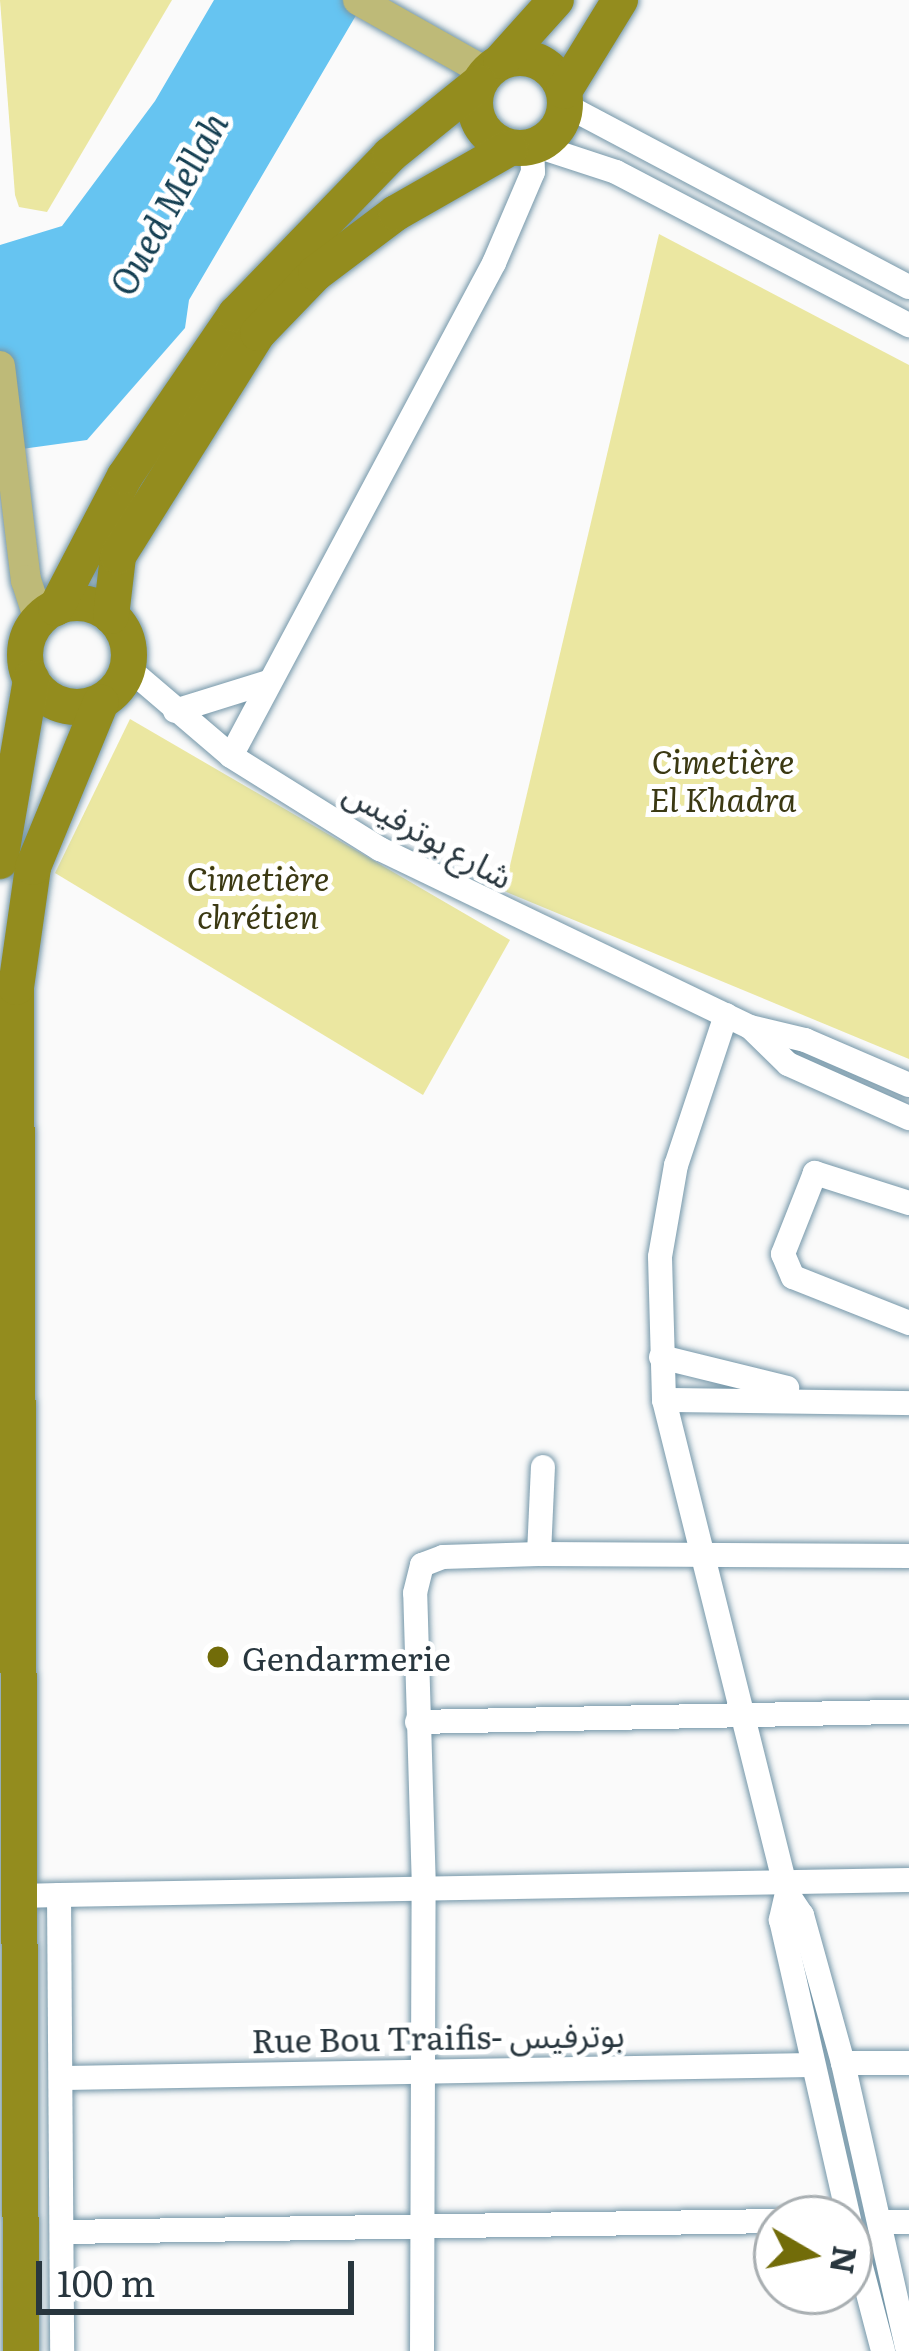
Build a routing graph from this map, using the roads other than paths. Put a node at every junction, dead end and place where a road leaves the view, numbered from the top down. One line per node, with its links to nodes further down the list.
1 (358, 0): 4 (main road)
2 (556, 0): 4 (highway)
3 (620, 0): 5 (highway)
4 (488, 72): 5 (highway); 6 (highway); 10 (highway)
5 (565, 98): 6 (highway); 7 (street)
6 (526, 147): 8 (street); 11 (highway); 14 (street)
7 (909, 286)
8 (909, 326)
9 (0, 366): 10 (main road)
10 (48, 614): 11 (highway); 13 (highway)
11 (111, 616): 12 (highway)
12 (128, 668): 15 (highway); 16 (street, شارع بوترفيس)
13 (31, 680): 15 (highway); 18 (highway)
14 (268, 682): 16 (street); 17 (street)
15 (101, 702): 29 (highway)
16 (175, 711): 17 (street, شارع بوترفيس)
17 (231, 756): 19 (street, شارع بوترفيس)
18 (0, 861)
19 (726, 1015): 20 (street, شارع بوترفيس); 25 (street)
20 (750, 1027): 21 (street); 22 (street)
21 (909, 1085)
22 (909, 1118)
23 (909, 1203): 24 (street)
24 (909, 1323)
25 (661, 1358): 26 (street); 27 (street)
26 (822, 1396): 27 (street); 28 (street)
27 (664, 1400): 32 (street)
28 (909, 1403)
29 (8, 1431): 41 (highway)
30 (543, 1467): 31 (street)
31 (539, 1554): 32 (street); 36 (street)
32 (703, 1555): 33 (street); 35 (street)
33 (909, 1556)
34 (909, 1712): 35 (street)
35 (746, 1718): 36 (street); 38 (street)
36 (417, 1722): 39 (street)
37 (909, 1880): 38 (street)
38 (785, 1886): 39 (street); 43 (street); 44 (street)
39 (424, 1890): 40 (street); 45 (street)
40 (59, 1894): 41 (street); 46 (street)
41 (19, 1896): 54 (highway)
42 (909, 2062): 43 (street)
43 (843, 2063): 49 (street)
44 (812, 2065): 45 (street, Rue Bou Traifis- بوترفيس); 47 (street)
45 (423, 2066): 46 (street, Rue Bou Traifis- بوترفيس); 51 (street)
46 (65, 2078): 52 (street)
47 (843, 2195)
48 (753, 2221): 51 (street)
49 (880, 2222): 50 (street); 58 (street)
50 (909, 2222)
51 (424, 2224): 52 (street); 56 (street)
52 (63, 2232): 55 (street)
53 (873, 2310): 57 (street)
54 (21, 2351)
55 (62, 2351)
56 (422, 2351)
57 (884, 2351)
58 (908, 2351)

